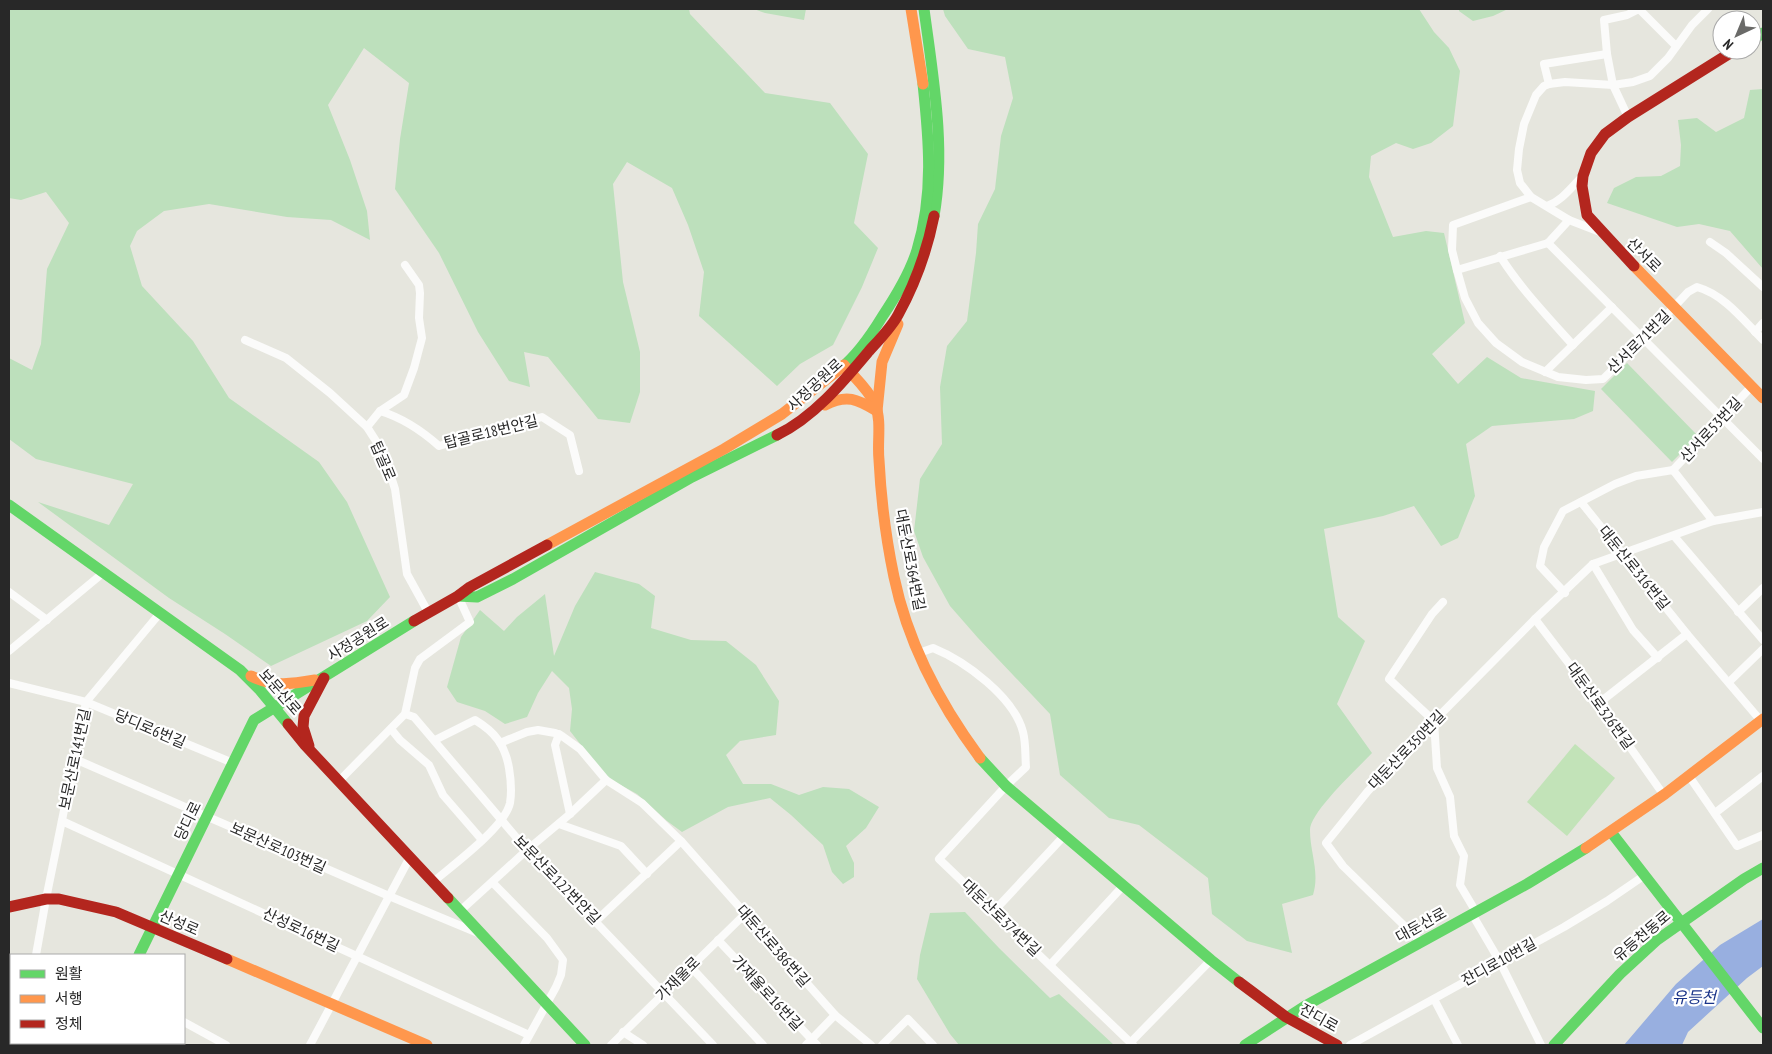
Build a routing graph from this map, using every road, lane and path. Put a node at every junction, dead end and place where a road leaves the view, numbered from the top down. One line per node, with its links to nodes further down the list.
1 (912, 9): 31 (main road, 사정공원로)
2 (924, 9): 22 (main road, 사정공원로)
3 (1639, 9): 5 (street); 6 (street)
4 (1708, 9): 5 (street)
5 (1676, 46): 9 (street)
6 (1607, 54): 8 (street); 9 (street)
7 (1720, 60): 10 (main road, 산서로)
8 (1549, 84): 9 (street); 12 (street)
9 (1614, 86): 10 (street)
10 (1628, 117): 11 (main road, 산서로)
11 (1583, 176): 13 (street); 15 (main road, 산서로)
12 (1531, 197): 13 (street); 20 (street, 산서로71번길)
13 (1546, 206): 14 (street)
14 (1569, 220): 15 (street); 17 (street)
15 (1602, 233): 24 (main road, 산서로)
16 (1710, 242): 21 (street)
17 (1548, 243): 18 (street); 23 (street)
18 (1500, 256): 20 (street); 30 (street)
19 (405, 265): 35 (street)
20 (1457, 270): 32 (street, 산서로71번길)
21 (1763, 287)
22 (911, 290): 31 (main road, 사정공원로); 36 (main road)
23 (1612, 307): 27 (street); 30 (street)
24 (1674, 307): 26 (street, 산서로71번길); 27 (street, 산서로71번길); 33 (main road, 산서로)
25 (1763, 323): 26 (street)
26 (1755, 332): 29 (street)
27 (1644, 339): 32 (street, 산서로71번길); 37 (street)
28 (245, 340): 39 (street, 탑골로)
29 (1763, 340)
30 (1573, 345): 32 (street)
31 (847, 370): 36 (main road, 대둔산로364번길); 38 (main road, 사정공원로); 54 (main road, 사정공원로)
32 (1545, 372)
33 (1752, 386): 34 (main road, 산서로); 37 (street, 산서로53번길)
34 (1763, 398)
35 (380, 411): 39 (street); 42 (street, 탑골로18번안길)
36 (877, 411): 38 (main road); 65 (main road, 대둔산로364번길)
37 (1722, 418): 40 (street); 41 (street, 산서로53번길)
38 (800, 421): 54 (main road, 사정공원로)
39 (367, 427): 57 (street, 탑골로)
40 (1763, 459)
41 (1673, 470): 43 (street, 산서로53번길); 46 (street)
42 (579, 471)
43 (1581, 502): 48 (street, 대둔산로316번길); 53 (street, 산서로53번길)
44 (9, 505): 50 (main road, 보문산로)
45 (1763, 512): 46 (street, 대둔산로350번길)
46 (1713, 521): 47 (street, 대둔산로350번길)
47 (1674, 536): 48 (street, 대둔산로350번길); 58 (street)
48 (1622, 554): 49 (street, 대둔산로350번길); 61 (street, 대둔산로316번길)
49 (1593, 564): 53 (street, 대둔산로350번길); 66 (street)
50 (104, 573): 56 (main road, 보문산로); 60 (street)
51 (1763, 588): 58 (street)
52 (9, 592): 60 (street)
53 (1564, 593): 59 (street, 대둔산로350번길)
54 (458, 596): 57 (main road, 사정공원로); 74 (street)
55 (1443, 602): 76 (street)
56 (160, 612): 67 (main road, 보문산로); 71 (street, 보문산로141번길)
57 (428, 612): 68 (main road, 사정공원로)
58 (1738, 612): 62 (street)
59 (1536, 619): 72 (street, 대둔산로326번길); 76 (street, 대둔산로350번길)
60 (47, 620): 64 (street)
61 (1687, 634): 66 (street); 69 (street, 대둔산로316번길)
62 (1763, 640)
63 (1763, 648): 69 (street)
64 (9, 651)
65 (919, 653): 88 (main road, 대둔산로364번길); 88 (street)
66 (1658, 658): 72 (street)
67 (240, 670): 68 (main road); 73 (main road, 보문산로)
68 (324, 678): 73 (main road, 사정공원로); 81 (main road)
69 (1729, 682): 75 (street, 대둔산로316번길)
70 (9, 683): 71 (street, 당디로6번길)
71 (86, 702): 82 (street, 보문산로141번길); 83 (street, 당디로6번길)
72 (1599, 703): 89 (street, 대둔산로326번길)
73 (273, 707): 81 (main road, 보문산로); 83 (main road, 당디로)
74 (405, 714): 77 (street); 79 (street, 보문산로122번안길)
75 (1762, 720): 84 (main road, 대둔산로)
76 (1434, 721): 115 (street); 122 (street, 대둔산로350번길)
77 (391, 728): 87 (street); 99 (street)
78 (559, 734): 80 (street, 대둔산로386번길); 86 (street, 대둔산로386번길); 91 (street)
79 (435, 740): 80 (street); 94 (street, 보문산로122번안길)
80 (500, 743): 94 (street)
81 (312, 752): 87 (main road, 보문산로)
82 (75, 759): 92 (street, 보문산로103번길); 93 (street, 보문산로141번길)
83 (233, 763): 92 (main road, 당디로)
84 (1689, 776): 89 (main road, 대둔산로); 90 (street)
85 (1763, 776): 90 (street)
86 (606, 780): 91 (street); 100 (street, 대둔산로386번길)
87 (339, 782): 102 (main road, 보문산로)
88 (1006, 786): 98 (main road, 대둔산로364번길); 113 (street, 대둔산로374번길)
89 (1663, 794): 96 (main road, 대둔산로)
90 (1715, 813): 97 (street)
91 (570, 814): 95 (street)
92 (207, 817): 104 (main road, 당디로); 110 (street, 보문산로103번길)
93 (62, 821): 104 (street, 산성로16번길); 111 (street, 보문산로141번길)
94 (502, 821): 99 (street); 101 (street, 보문산로122번안길)
95 (559, 824): 101 (street); 105 (street)
96 (1612, 832): 106 (main road); 115 (main road, 대둔산로)
97 (1763, 835)
98 (1064, 836): 109 (main road, 대둔산로364번길); 113 (street)
99 (482, 840): 107 (street)
100 (681, 841): 105 (street); 116 (street, 대둔산로386번길)
101 (527, 850): 108 (street); 117 (street, 보문산로122번안길)
102 (410, 857): 107 (main road, 보문산로); 110 (street)
103 (1763, 868): 119 (main road, 유등천동로)
104 (178, 874): 118 (main road, 당디로); 125 (street, 산성로16번길)
105 (647, 874): 117 (street)
106 (1645, 875): 119 (main road); 127 (street, 잔디로10번길)
107 (433, 882): 114 (main road, 보문산로)
108 (493, 883): 114 (street); 133 (street)
109 (1123, 886): 126 (main road, 대둔산로364번길); 128 (street)
110 (389, 896): 120 (street, 보문산로103번길); 125 (street)
111 (46, 899): 112 (main road, 산성로); 118 (main road, 산성로); 124 (street, 보문산로141번길)
112 (9, 907)
113 (994, 911): 128 (street, 대둔산로374번길)
114 (460, 912): 120 (main road, 보문산로)
115 (1474, 913): 122 (main road, 대둔산로); 127 (street)
116 (745, 914): 121 (street, 가재울로); 134 (street, 대둔산로386번길)
117 (596, 921): 130 (street, 보문산로122번안길)
118 (152, 927): 123 (main road, 당디로); 132 (main road, 산성로)
119 (1686, 927): 137 (main road); 159 (main road, 유등천동로)
120 (482, 935): 133 (main road, 보문산로)
121 (718, 940): 129 (street, 가재울로); 140 (street, 가재울로16번길)
122 (1422, 943): 135 (main road, 대둔산로)
123 (145, 949)
124 (36, 954)
125 (358, 956): 132 (street); 139 (street, 산성로16번길)
126 (1212, 960): 135 (main road, 대둔산로364번길); 142 (street)
127 (1500, 962): 131 (street, 잔디로10번길); 158 (street)
128 (1050, 965): 142 (street, 대둔산로374번길)
129 (690, 966): 130 (street, 가재울로); 150 (street)
130 (664, 993): 138 (street, 가재울로); 149 (street, 보문산로122번안길)
131 (1434, 999): 156 (street, 잔디로10번길); 157 (street)
132 (332, 1004): 141 (street); 144 (main road, 산성로)
133 (547, 1005): 139 (street); 146 (main road, 보문산로)
134 (835, 1015): 140 (street); 151 (street, 대둔산로386번길)
135 (1286, 1017): 154 (main road, 대둔산로); 155 (main road, 잔디로)
136 (185, 1023): 143 (street)
137 (1763, 1028)
138 (623, 1032): 147 (street, 가재울로); 148 (street)
139 (529, 1035): 145 (street)
140 (811, 1043)
141 (314, 1044)
142 (1132, 1044)
143 (226, 1045)
144 (427, 1045)
145 (524, 1045)
146 (585, 1045)
147 (611, 1045)
148 (643, 1045)
149 (712, 1045)
150 (763, 1045)
151 (871, 1045)
152 (882, 1045): 153 (street)
153 (933, 1045)
154 (1245, 1045)
155 (1336, 1045)
156 (1350, 1045)
157 (1458, 1045)
158 (1541, 1045)
159 (1554, 1045)

